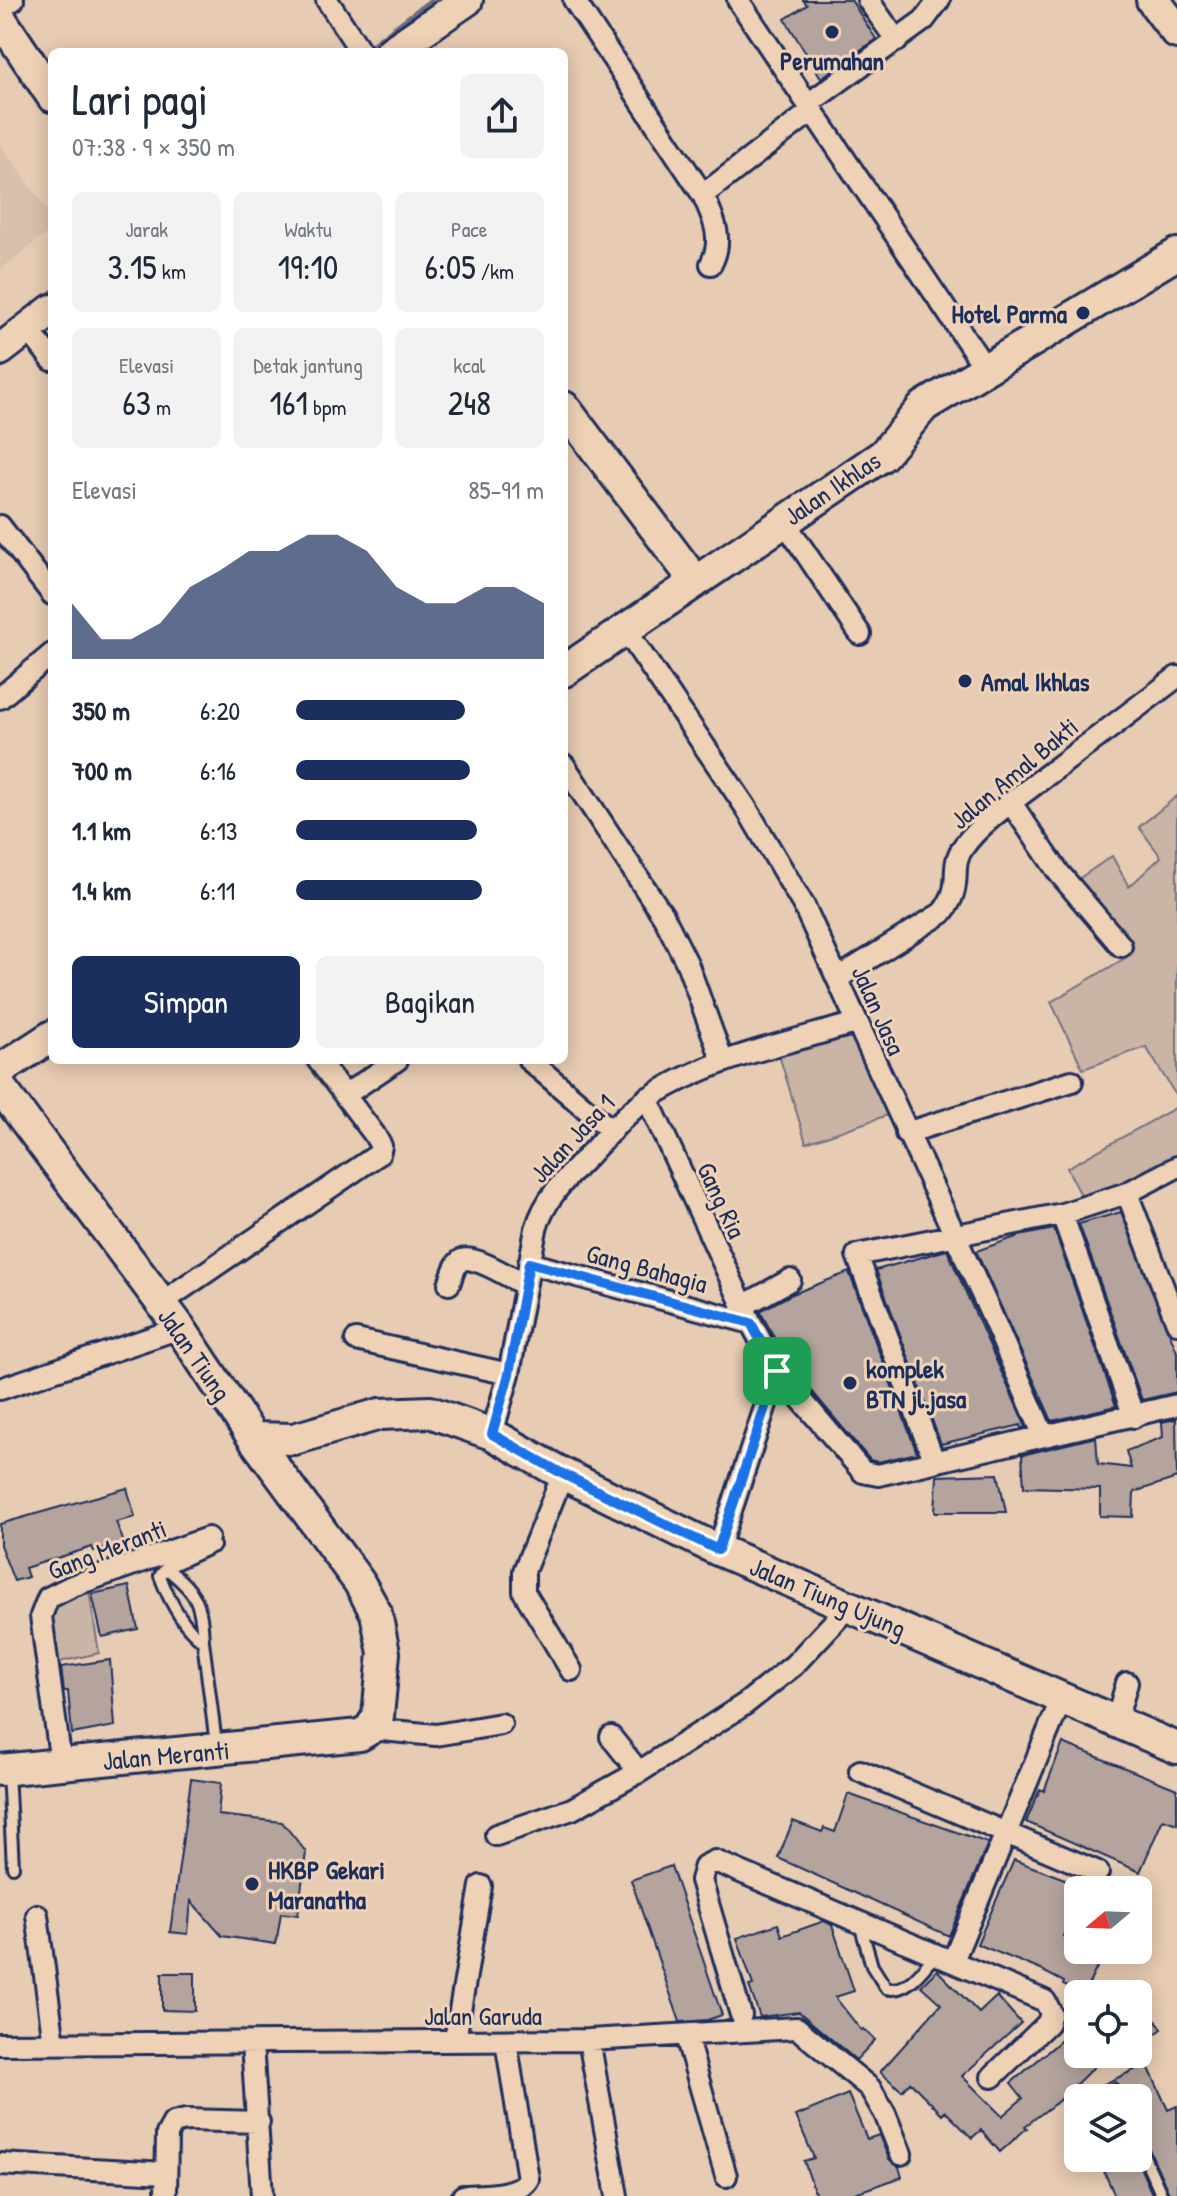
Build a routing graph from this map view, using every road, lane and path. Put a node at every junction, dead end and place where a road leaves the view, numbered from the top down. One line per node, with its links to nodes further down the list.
1 (13, 0): 9 (street)
2 (327, 0): 13 (street)
3 (574, 0): 17 (street)
4 (738, 0): 16 (street)
5 (868, 0): 12 (street)
6 (939, 0): 12 (street)
7 (1153, 0): 11 (main road)
8 (464, 1): 14 (street)
9 (0, 8)
10 (0, 18): 15 (street)
11 (1177, 32)
12 (897, 41): 16 (street)
13 (358, 48)
14 (397, 48)
15 (48, 90)
16 (810, 107): 17 (street); 24 (street)
17 (703, 195): 19 (street)
18 (1177, 254): 24 (street, Jalan Ikhlas)
19 (711, 264)
20 (48, 313): 21 (street)
21 (28, 329): 22 (street); 23 (street)
22 (0, 350)
23 (48, 355)
24 (985, 368): 26 (street, Jalan Ikhlas)
25 (568, 412): 28 (street)
26 (784, 521): 28 (street, Jalan Ikhlas); 31 (street)
27 (0, 526): 29 (street)
28 (695, 581): 30 (street, Jalan Ikhlas)
29 (48, 589)
30 (625, 629): 33 (street, Jalan Ikhlas); 39 (street, Jalan Jasa)
31 (860, 634)
32 (48, 657): 35 (street)
33 (568, 668)
34 (1177, 677): 37 (street, Jalan Amal Bakti)
35 (0, 698)
36 (568, 771): 42 (street)
37 (1011, 803): 38 (street); 39 (street, Jalan Amal Bakti)
38 (1121, 946)
39 (838, 978): 40 (street, Jalan Jasa)
40 (856, 1023): 42 (street, Jalan Jasa 1); 52 (street, Jalan Jasa)
41 (48, 1039): 46 (street)
42 (723, 1062): 49 (street, Jalan Jasa 1)
43 (321, 1064): 48 (street)
44 (391, 1064): 48 (street)
45 (534, 1064): 51 (street)
46 (0, 1070)
47 (1072, 1081): 52 (street)
48 (345, 1095): 61 (street)
49 (647, 1098): 51 (street, Jalan Jasa 1); 62 (street, Gang Ria)
50 (4, 1099): 61 (street, Jalan Tiung)
51 (612, 1131): 57 (street, Jalan Jasa 1)
52 (906, 1133): 56 (street, Jalan Jasa)
53 (1177, 1167): 54 (street)
54 (1127, 1193): 55 (street); 63 (street)
55 (1062, 1214): 56 (street); 70 (street)
56 (954, 1235): 72 (street, Jalan Jasa); 74 (street)
57 (529, 1263): 60 (street, Jalan Jasa 1); 62 (street, Gang Bahagia)
58 (790, 1280): 62 (street)
59 (449, 1284): 60 (street)
60 (525, 1285): 67 (street, Jalan Jasa 1)
61 (161, 1303): 64 (street, Jalan Tiung)
62 (747, 1315): 66 (street, Gang Ria)
63 (1177, 1323)
64 (180, 1328): 68 (street); 73 (street, Jalan Tiung)
65 (356, 1340): 67 (street)
66 (777, 1371): 74 (street, Gang Ria); 77 (street)
67 (509, 1374): 71 (street, Jalan Jasa 1)
68 (0, 1389)
69 (1177, 1405): 70 (street)
70 (1134, 1417): 72 (street)
71 (492, 1434): 73 (street, Jalan Tiung Ujung); 75 (street, Jalan Tiung Ujung)
72 (1043, 1434): 74 (street)
73 (253, 1438): 86 (street, Jalan Tiung)
74 (934, 1461)
75 (563, 1474): 77 (street, Jalan Tiung Ujung); 81 (street)
76 (206, 1544): 78 (lane); 90 (street, Gang Meranti)
77 (718, 1550): 79 (street, Jalan Tiung Ujung)
78 (166, 1568): 80 (lane); 80 (lane)
79 (850, 1605): 83 (street, Jalan Tiung Ujung); 93 (street)
80 (203, 1641): 89 (lane)
81 (571, 1670)
82 (1127, 1683): 84 (street)
83 (1061, 1700): 84 (street, Jalan Tiung Ujung); 94 (street)
84 (1116, 1721): 88 (street, Jalan Tiung Ujung)
85 (501, 1724): 86 (street)
86 (370, 1729): 89 (street, Jalan Meranti)
87 (611, 1737): 93 (street)
88 (1176, 1746)
89 (217, 1750): 90 (street, Jalan Meranti)
90 (61, 1764): 91 (street, Jalan Meranti)
91 (4, 1770): 96 (lane)
92 (860, 1771): 94 (street)
93 (639, 1772): 95 (street)
94 (1005, 1833): 97 (street); 101 (street)
95 (496, 1835)
96 (13, 1867)
97 (1098, 1872)
98 (481, 1886): 104 (street)
99 (37, 1915): 109 (street)
100 (860, 1924): 101 (street); 101 (lane); 102 (street)
101 (944, 1958): 110 (street)
102 (741, 2015)
103 (686, 2036): 105 (street, Jalan Garuda); 112 (street, Jalan Garuda); 116 (street)
104 (455, 2040): 106 (street, Jalan Garuda); 107 (street, Jalan Garuda)
105 (589, 2040): 106 (street, Jalan Garuda); 120 (street)
106 (506, 2041): 119 (street)
107 (252, 2043): 109 (street, Jalan Garuda); 111 (street)
108 (0, 2044): 109 (street, Jalan Garuda)
109 (54, 2044)
110 (992, 2077)
111 (259, 2122): 115 (street); 118 (street)
112 (901, 2154)
113 (0, 2164): 115 (street)
114 (1151, 2172): 121 (lane)
115 (166, 2173): 117 (street)
116 (726, 2176)
117 (166, 2196)
118 (262, 2196)
119 (463, 2196)
120 (617, 2196)
121 (1162, 2196)

